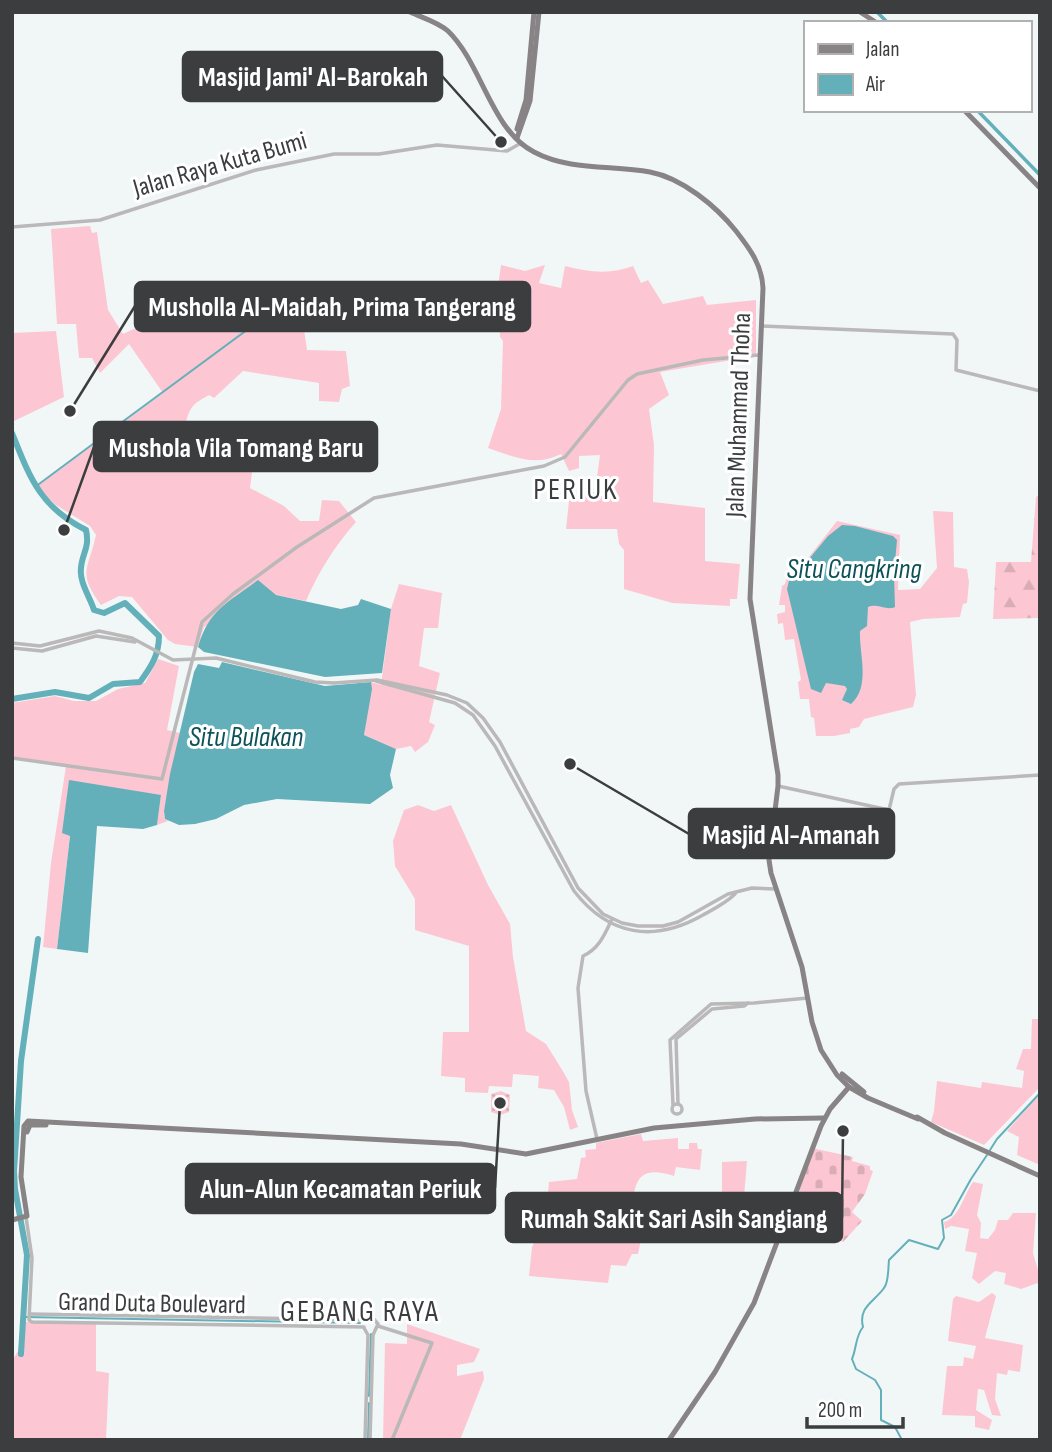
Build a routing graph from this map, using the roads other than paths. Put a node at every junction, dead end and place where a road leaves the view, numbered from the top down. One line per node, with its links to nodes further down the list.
1 (410, 12): 4 (main road)
2 (537, 12): 4 (main road)
3 (966, 112): 5 (main road)
4 (517, 139): 6 (street, Jalan Raya Kuta Bumi); 7 (main road, Jalan Muhammad Thoha)
5 (1040, 188)
6 (12, 227)
7 (762, 326): 8 (main road, Jalan Muhammad Thoha); 9 (street)
8 (759, 355): 11 (street); 14 (main road, Jalan Muhammad Thoha)
9 (1040, 391)
10 (12, 646): 11 (street)
11 (193, 658): 12 (street); 16 (street)
12 (12, 758)
13 (1040, 775): 14 (street)
14 (778, 786): 15 (main road, Jalan Muhammad Thoha)
15 (776, 890): 16 (street); 17 (main road, Jalan Muhammad Thoha)
16 (611, 921): 25 (street)
17 (809, 998): 18 (main road, Jalan Muhammad Thoha); 21 (street)
18 (839, 1074): 19 (main road, Jalan Muhammad Thoha); 20 (main road, Jalan Muhammad Thoha)
19 (849, 1087): 20 (main road, Jalan Muhammad Thoha); 23 (main road)
20 (868, 1097): 26 (main road, Jalan Muhammad Thoha)
21 (676, 1105): 22 (street); 22 (street)
22 (677, 1114): 24 (street)
23 (824, 1118): 24 (main road); 36 (main road)
24 (678, 1125): 25 (main road)
25 (597, 1139): 27 (main road)
26 (1040, 1176)
27 (26, 1219): 28 (main road); 30 (street, Grand Duta Boulevard)
28 (14, 1221)
29 (365, 1320): 30 (street, Grand Duta Boulevard); 31 (street); 32 (street)
30 (224, 1321): 32 (street, Grand Duta Boulevard)
31 (378, 1326): 33 (street); 35 (street)
32 (366, 1329): 33 (street)
33 (369, 1399): 34 (street)
34 (368, 1440)
35 (392, 1440)
36 (669, 1440)

